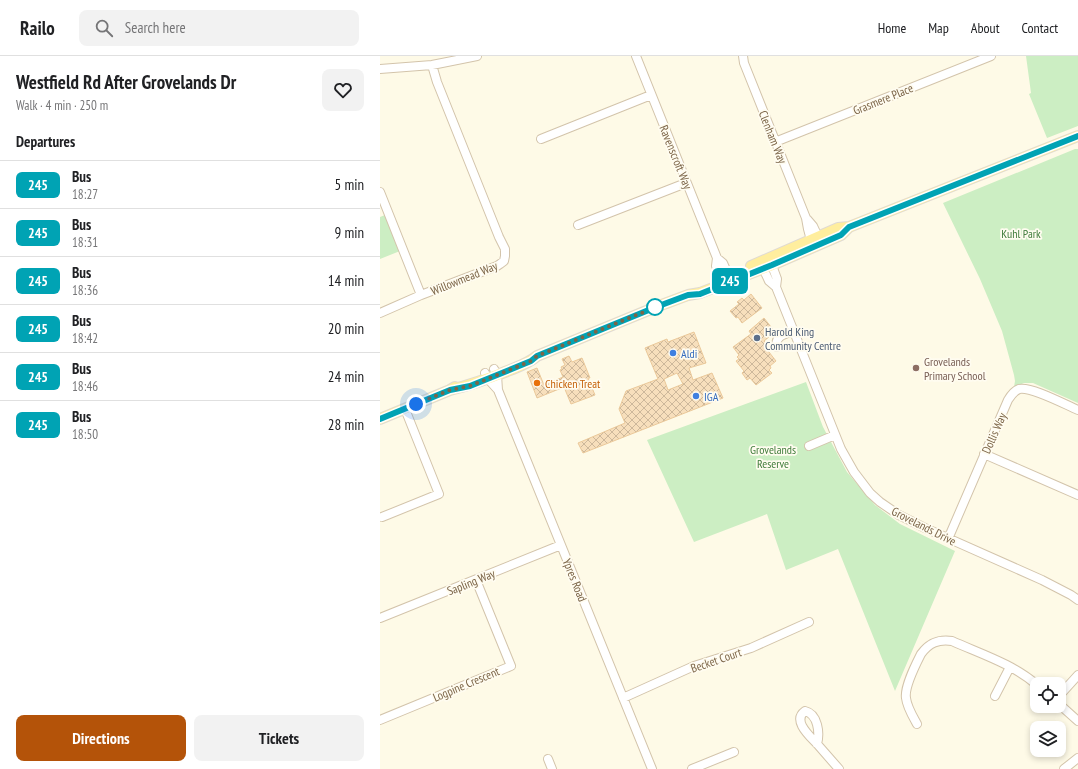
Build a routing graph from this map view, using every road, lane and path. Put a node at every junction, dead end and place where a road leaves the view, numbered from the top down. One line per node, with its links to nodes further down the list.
1 (478, 56): 5 (street)
2 (636, 56): 7 (street, Ravenscroft Way)
3 (743, 56): 10 (street, Clenham Way)
4 (991, 56): 10 (street, Grasmere Place)
5 (432, 66): 6 (street); 17 (street, Willowmead Way)
6 (380, 69)
7 (651, 95): 9 (street); 11 (street, Ravenscroft Way)
8 (1078, 136): 14 (main road)
9 (541, 139)
10 (775, 142): 14 (street, Clenham Way)
11 (686, 183): 13 (street); 16 (street, Ravenscroft Way)
12 (380, 192): 17 (street, Willowmead Way)
13 (578, 225)
14 (816, 241): 15 (main road)
15 (766, 263): 16 (main road); 19 (street, Grovelands Drive)
16 (726, 279): 21 (main road)
17 (421, 295): 18 (street)
18 (380, 313)
19 (794, 331): 20 (street); 25 (street, Grovelands Drive)
20 (777, 347)
21 (491, 374): 22 (main road); 31 (street, Ypres Road)
22 (405, 409): 24 (main road); 29 (street)
23 (1078, 410): 27 (street, Dollis Way)
24 (380, 419)
25 (835, 435): 26 (street); 30 (street, Grovelands Drive)
26 (808, 446)
27 (984, 454): 28 (street); 30 (street, Dollis Way)
28 (1078, 495)
29 (382, 517)
30 (948, 539): 33 (street, Grovelands Drive)
31 (561, 545): 32 (street, Sapling Way); 41 (street, Ypres Road)
32 (476, 580): 34 (street, Sapling Way); 43 (street, Logpine Crescent)
33 (1078, 600)
34 (380, 618)
35 (809, 622): 41 (street, Becket Court)
36 (1010, 667): 38 (street); 40 (street); 45 (street)
37 (1078, 675): 39 (street)
38 (1030, 680)
39 (1066, 688)
40 (995, 696)
41 (623, 698): 51 (street, Ypres Road)
42 (1066, 710): 44 (street)
43 (380, 720)
44 (1078, 721)
45 (917, 724)
46 (817, 744): 53 (street)
47 (734, 752): 52 (street)
48 (1078, 758): 54 (street)
49 (548, 759): 50 (street)
50 (552, 769)
51 (652, 769)
52 (692, 769)
53 (839, 769)
54 (1064, 769)

